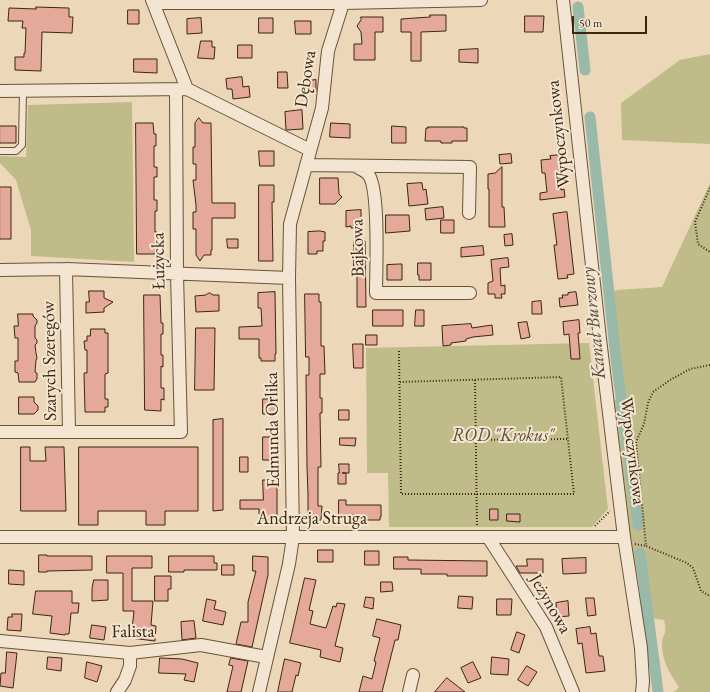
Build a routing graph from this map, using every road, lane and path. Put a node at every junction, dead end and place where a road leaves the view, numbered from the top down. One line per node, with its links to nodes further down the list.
1 (481, 0): 4 (street)
2 (563, 0): 33 (street, Wypoczynkowa)
3 (153, 2): 4 (street); 5 (street)
4 (343, 2): 8 (street, Dębowa)
5 (181, 89): 7 (street); 8 (street); 17 (street, Łużycka)
6 (0, 91): 7 (street)
7 (23, 91): 9 (lane)
8 (310, 150): 10 (street, Dębowa)
9 (0, 151)
10 (306, 165): 11 (street); 18 (street, Edmunda Orlika)
11 (355, 166): 13 (street); 19 (street, Bajkowa)
12 (710, 188): 14 (path)
13 (469, 213)
14 (710, 252)
15 (66, 269): 16 (street); 17 (street); 25 (street, Szarych Szeregów)
16 (0, 270)
17 (177, 274): 18 (street); 25 (street, Łużycka)
18 (289, 278): 31 (street, Edmunda Orlika)
19 (470, 293)
20 (400, 351): 23 (path)
21 (710, 365): 34 (path)
22 (475, 380): 23 (path); 26 (path); 27 (path)
23 (400, 382): 28 (path)
24 (0, 432): 25 (street, Szarych Szeregów)
25 (69, 432)
26 (568, 439): 27 (path); 28 (path)
27 (476, 440): 28 (path)
28 (476, 494): 29 (path)
29 (477, 527)
30 (0, 537): 31 (street, Andrzeja Struga)
31 (293, 537): 32 (street, Andrzeja Struga); 37 (street, Edmunda Orlika)
32 (488, 537): 33 (street, Andrzeja Struga); 42 (street, Jeżynowa)
33 (624, 537): 43 (street, Wypoczynkowa)
34 (710, 596)
35 (0, 641): 36 (street, Falista)
36 (130, 653): 37 (street, Falista); 39 (street)
37 (266, 658): 40 (street, Edmunda Orlika)
38 (412, 675): 41 (street)
39 (117, 692)
40 (259, 692)
41 (409, 692)
42 (574, 692)
43 (642, 692)

